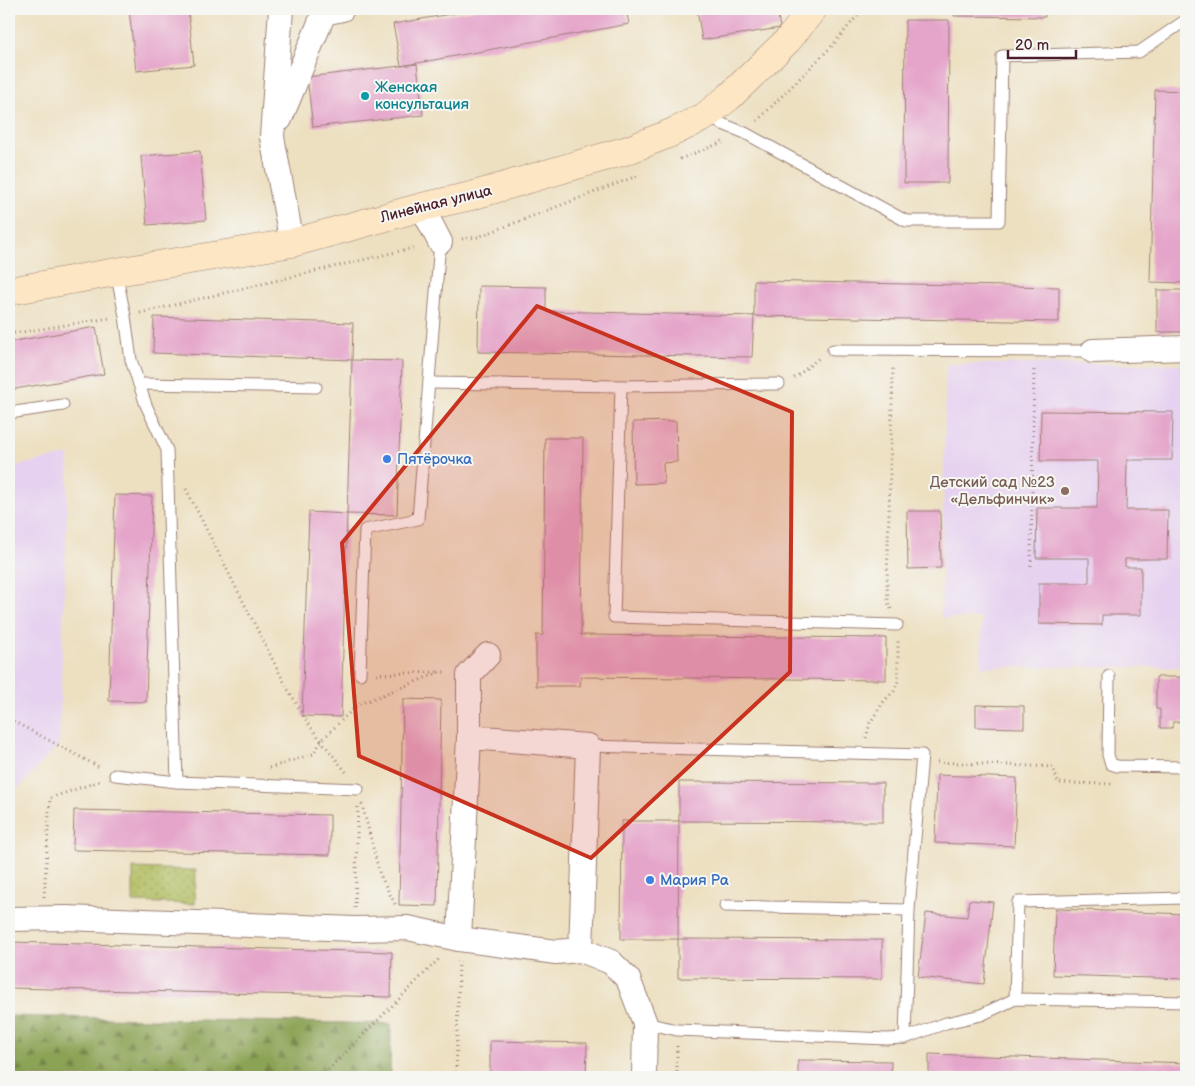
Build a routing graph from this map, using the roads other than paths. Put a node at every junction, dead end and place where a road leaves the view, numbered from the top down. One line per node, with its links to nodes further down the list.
1 (281, 9): 6 (street)
2 (342, 9): 6 (street)
3 (813, 9): 5 (main road, Линейная улица)
4 (1186, 20): 5 (lane)
5 (704, 117): 7 (main road, Линейная улица)
6 (272, 137): 9 (street)
7 (422, 207): 8 (street); 9 (main road, Линейная улица)
8 (440, 242): 15 (lane)
9 (292, 243): 10 (main road, Линейная улица)
10 (116, 272): 11 (main road, Линейная улица); 16 (lane)
11 (9, 291)
12 (1186, 348): 14 (street)
13 (833, 350): 14 (lane)
14 (1093, 351)
15 (429, 383): 18 (lane); 24 (lane)
16 (139, 384): 19 (lane); 30 (lane)
17 (780, 384): 18 (lane)
18 (621, 386): 22 (lane)
19 (316, 387)
20 (63, 405): 21 (lane)
21 (9, 413)
22 (898, 625)
23 (488, 655): 26 (street)
24 (360, 674)
25 (1109, 676): 28 (lane)
26 (469, 738): 27 (street); 36 (street)
27 (588, 746): 34 (lane); 37 (street)
28 (1186, 767)
29 (115, 775): 30 (lane)
30 (177, 782): 31 (lane)
31 (358, 789)
32 (1186, 898): 38 (lane)
33 (725, 906): 34 (lane)
34 (909, 910): 41 (lane)
35 (9, 919): 36 (street)
36 (460, 938): 37 (street)
37 (581, 950): 40 (street)
38 (1015, 999): 39 (lane); 41 (lane)
39 (1186, 1002)
40 (645, 1023): 41 (lane); 42 (street)
41 (905, 1038)
42 (644, 1077)

